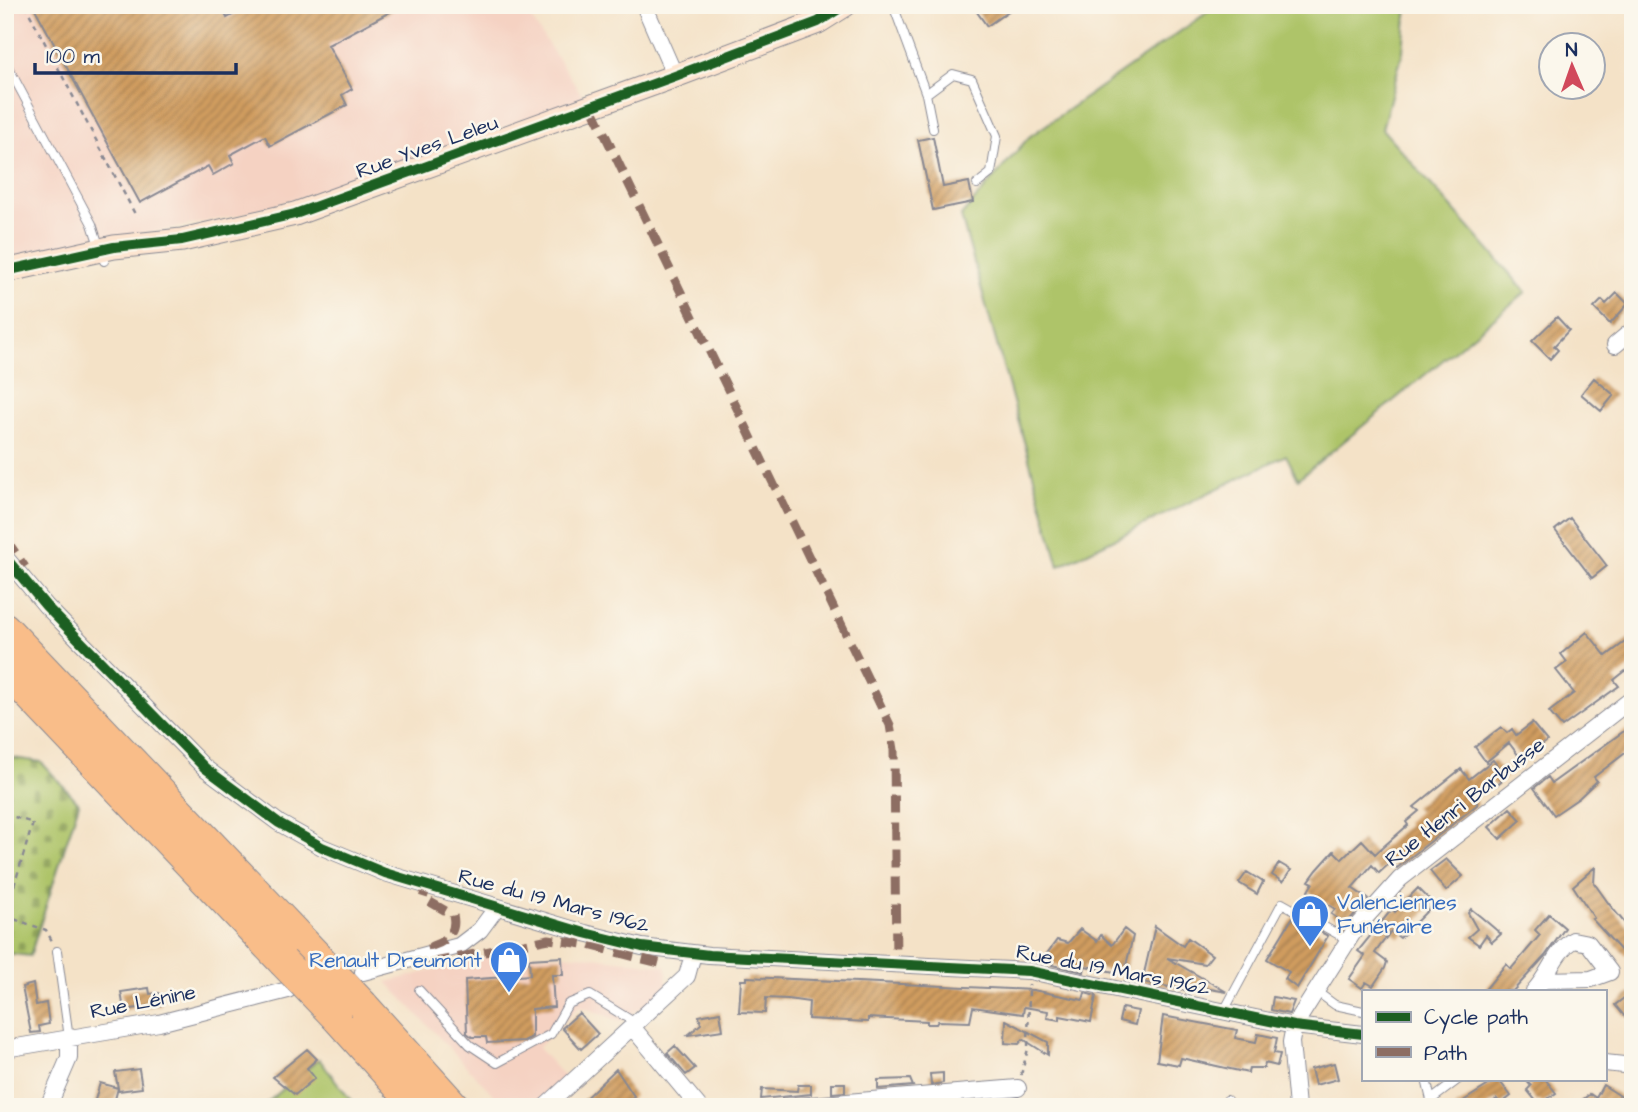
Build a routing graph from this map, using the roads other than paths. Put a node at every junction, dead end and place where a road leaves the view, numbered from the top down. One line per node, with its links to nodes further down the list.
1 (644, 5): 5 (street)
2 (845, 5): 5 (street, Rue Yves Leleu)
3 (893, 5): 6 (lane)
4 (5, 61): 9 (lane)
5 (675, 76): 9 (street, Rue Yves Leleu)
6 (926, 94): 7 (lane); 8 (lane)
7 (933, 129)
8 (976, 184)
9 (102, 255): 10 (street, Rue Yves Leleu); 11 (street, Rue Yves Leleu)
10 (5, 271)
11 (5, 281)
12 (1633, 330): 13 (street)
13 (1615, 345)
14 (5, 557): 18 (street, Rue du 19 Mars 1962)
15 (5, 628): 43 (highway, bridge)
16 (5, 670): 23 (highway)
17 (1633, 698): 19 (street, Rue Henri Barbusse)
18 (497, 907): 21 (street, Rue du 19 Mars 1962); 22 (street)
19 (1348, 940): 25 (street, Rue Henri Barbusse); 27 (lane)
20 (57, 951): 33 (lane)
21 (693, 954): 27 (street, Rue du 19 Mars 1962); 29 (street)
22 (363, 972)
23 (286, 976): 33 (street, Rue Lénine); 42 (highway, bridge)
24 (419, 990): 29 (lane)
25 (1315, 991): 26 (street, Rue Henri Barbusse); 28 (lane)
26 (1306, 1007): 30 (street, Rue Henri Barbusse); 31 (street)
27 (1224, 1011): 30 (street, Rue du 19 Mars 1962)
28 (1362, 1011)
29 (635, 1026): 44 (street); 45 (street)
30 (1294, 1026): 31 (street, Rue du 19 Mars 1962); 47 (street)
31 (1338, 1031): 32 (street, Rue du 19 Mars 1962)
32 (1362, 1034)
33 (69, 1038): 34 (street, Rue Lénine); 41 (street)
34 (6, 1048)
35 (1606, 1063): 36 (street)
36 (1633, 1066)
37 (1426, 1080): 40 (lane)
38 (1457, 1080): 40 (lane)
39 (1018, 1088): 46 (street)
40 (1433, 1103)
41 (47, 1107)
42 (417, 1107)
43 (454, 1107)
44 (545, 1107)
45 (699, 1107)
46 (786, 1107)
47 (1297, 1107)

